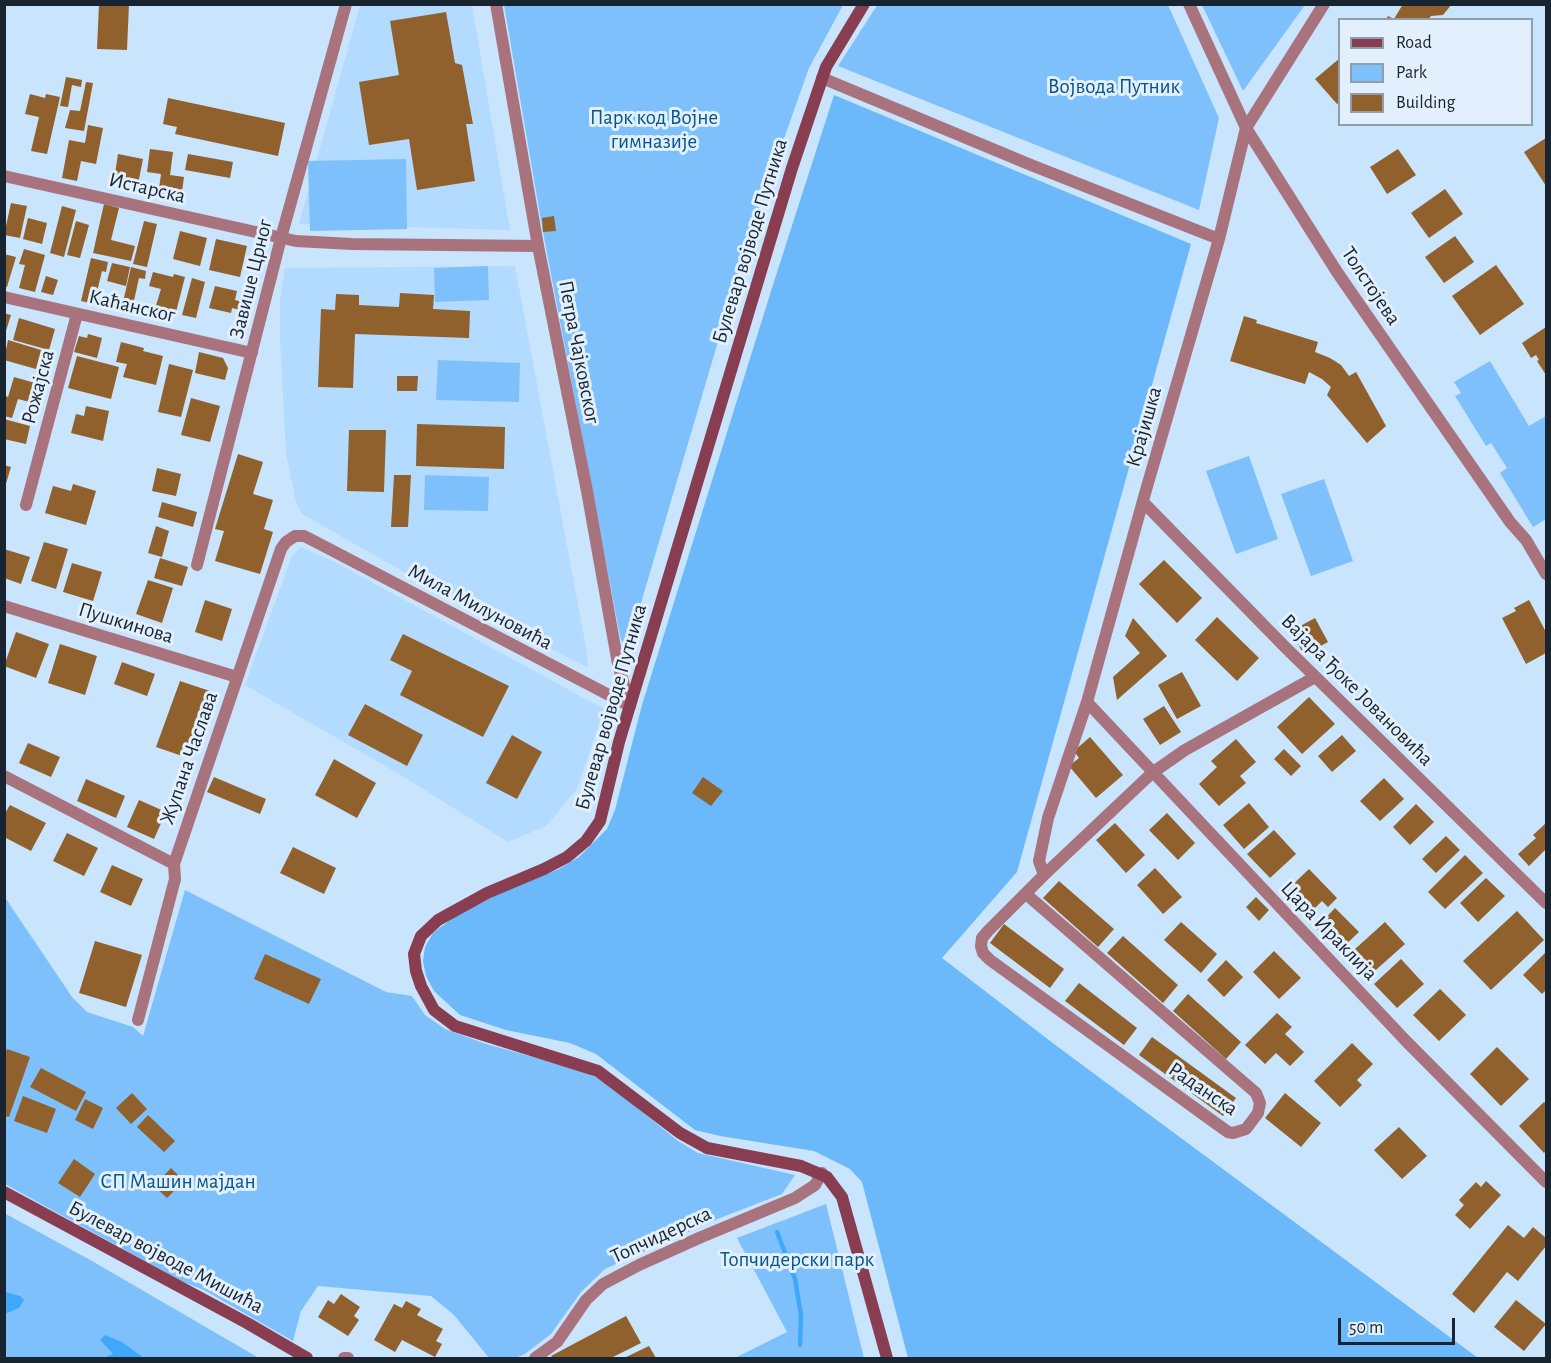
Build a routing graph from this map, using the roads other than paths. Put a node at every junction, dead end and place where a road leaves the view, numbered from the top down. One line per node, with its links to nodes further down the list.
1 (346, 4): 9 (street, Завише Црног)
2 (496, 4): 11 (street, Петра Чајковског)
3 (864, 4): 6 (street, Булевар војводе Путника)
4 (1189, 4): 7 (street, Толстојева)
5 (1324, 4): 7 (street, Крајишка)
6 (822, 78): 10 (street); 24 (street, Булевар војводе Путника)
7 (1246, 128): 10 (street, Крајишка); 19 (street, Толстојева)
8 (4, 176): 9 (street, Истарска)
9 (281, 238): 11 (street, Истарска); 14 (street, Завише Црног)
10 (1219, 239): 15 (street, Крајишка)
11 (538, 246): 24 (street, Петра Чајковског)
12 (4, 297): 13 (street, Каћанског)
13 (77, 314): 14 (street, Каћанског); 16 (street, Рожајска)
14 (252, 353): 18 (street, Завише Црног)
15 (1143, 502): 22 (street, Вајара Ђоке Јовановића); 23 (street, Крајишка)
16 (27, 505)
17 (314, 541): 21 (street, Жупана Часлава); 24 (street, Мила Милуновића)
18 (197, 565)
19 (1546, 574)
20 (4, 606): 21 (street, Пушкинова)
21 (237, 677): 27 (street, Жупана Часлава)
22 (1315, 677): 25 (street, Раданска); 30 (street, Вајара Ђоке Јовановића)
23 (1087, 702): 25 (street, Цара Ираклија); 28 (street, Крајишка)
24 (630, 706): 32 (street, Булевар војводе Путника)
25 (1152, 772): 28 (street, Раданска); 33 (street, Цара Ираклија)
26 (4, 776): 27 (street)
27 (174, 864): 31 (street, Жупана Часлава)
28 (1044, 875): 29 (street, Раданска)
29 (1026, 894): 29 (street, Раданска)
30 (1546, 903)
31 (138, 1020)
32 (822, 1173): 38 (street, Топчидерска); 39 (street)
33 (1546, 1182)
34 (4, 1192): 35 (street, Булевар војводе Мишића)
35 (307, 1359)
36 (344, 1359): 37 (street)
37 (348, 1359)
38 (535, 1359)
39 (888, 1359)

